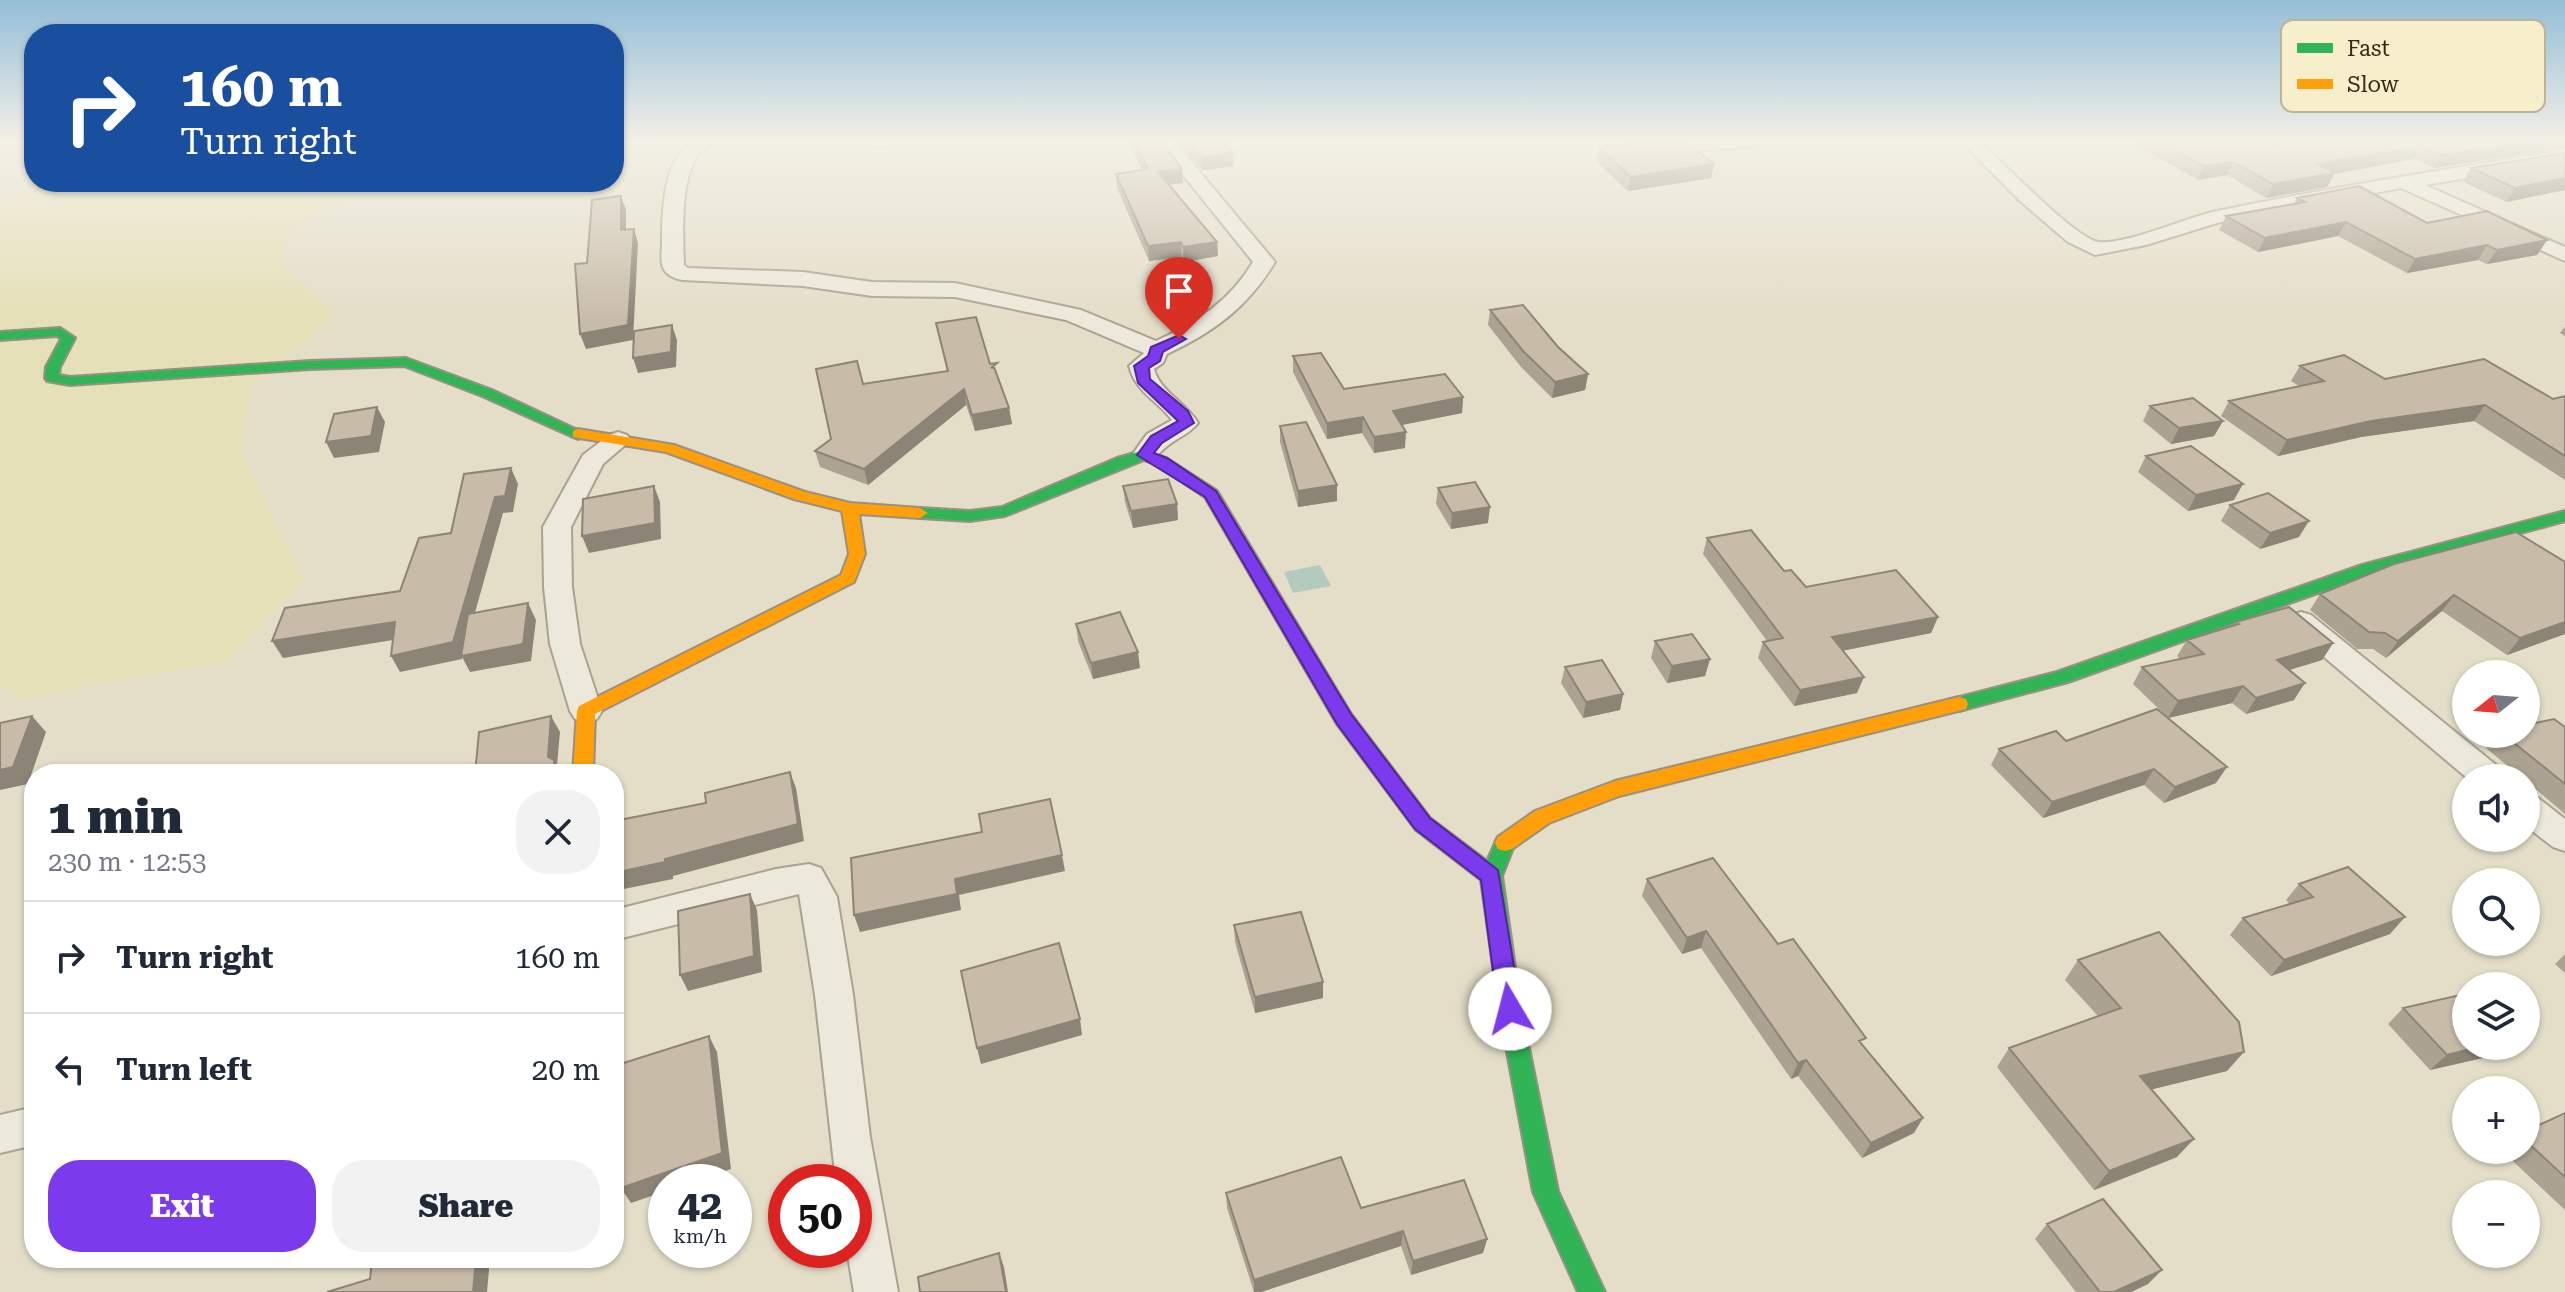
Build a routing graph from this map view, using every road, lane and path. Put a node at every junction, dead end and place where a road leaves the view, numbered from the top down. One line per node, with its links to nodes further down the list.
1 (676, 200): 8 (street)
2 (1213, 200): 8 (street)
3 (2031, 200): 4 (street)
4 (2306, 200)
5 (2444, 200): 6 (street)
6 (2565, 255)
7 (0, 336): 9 (street)
8 (1156, 350): 10 (street)
9 (618, 440): 11 (street); 14 (street)
10 (1145, 455): 11 (street); 19 (street)
11 (850, 508): 14 (street)
12 (2565, 516): 13 (street)
13 (2275, 601): 16 (street); 19 (street)
14 (586, 711): 15 (street)
15 (583, 764)
16 (2472, 764)
17 (2540, 818): 18 (street)
18 (2565, 838)
19 (1491, 876): 24 (street)
20 (624, 922): 23 (street)
21 (24, 1128): 22 (street)
22 (0, 1134)
23 (876, 1292)
24 (1592, 1292)

